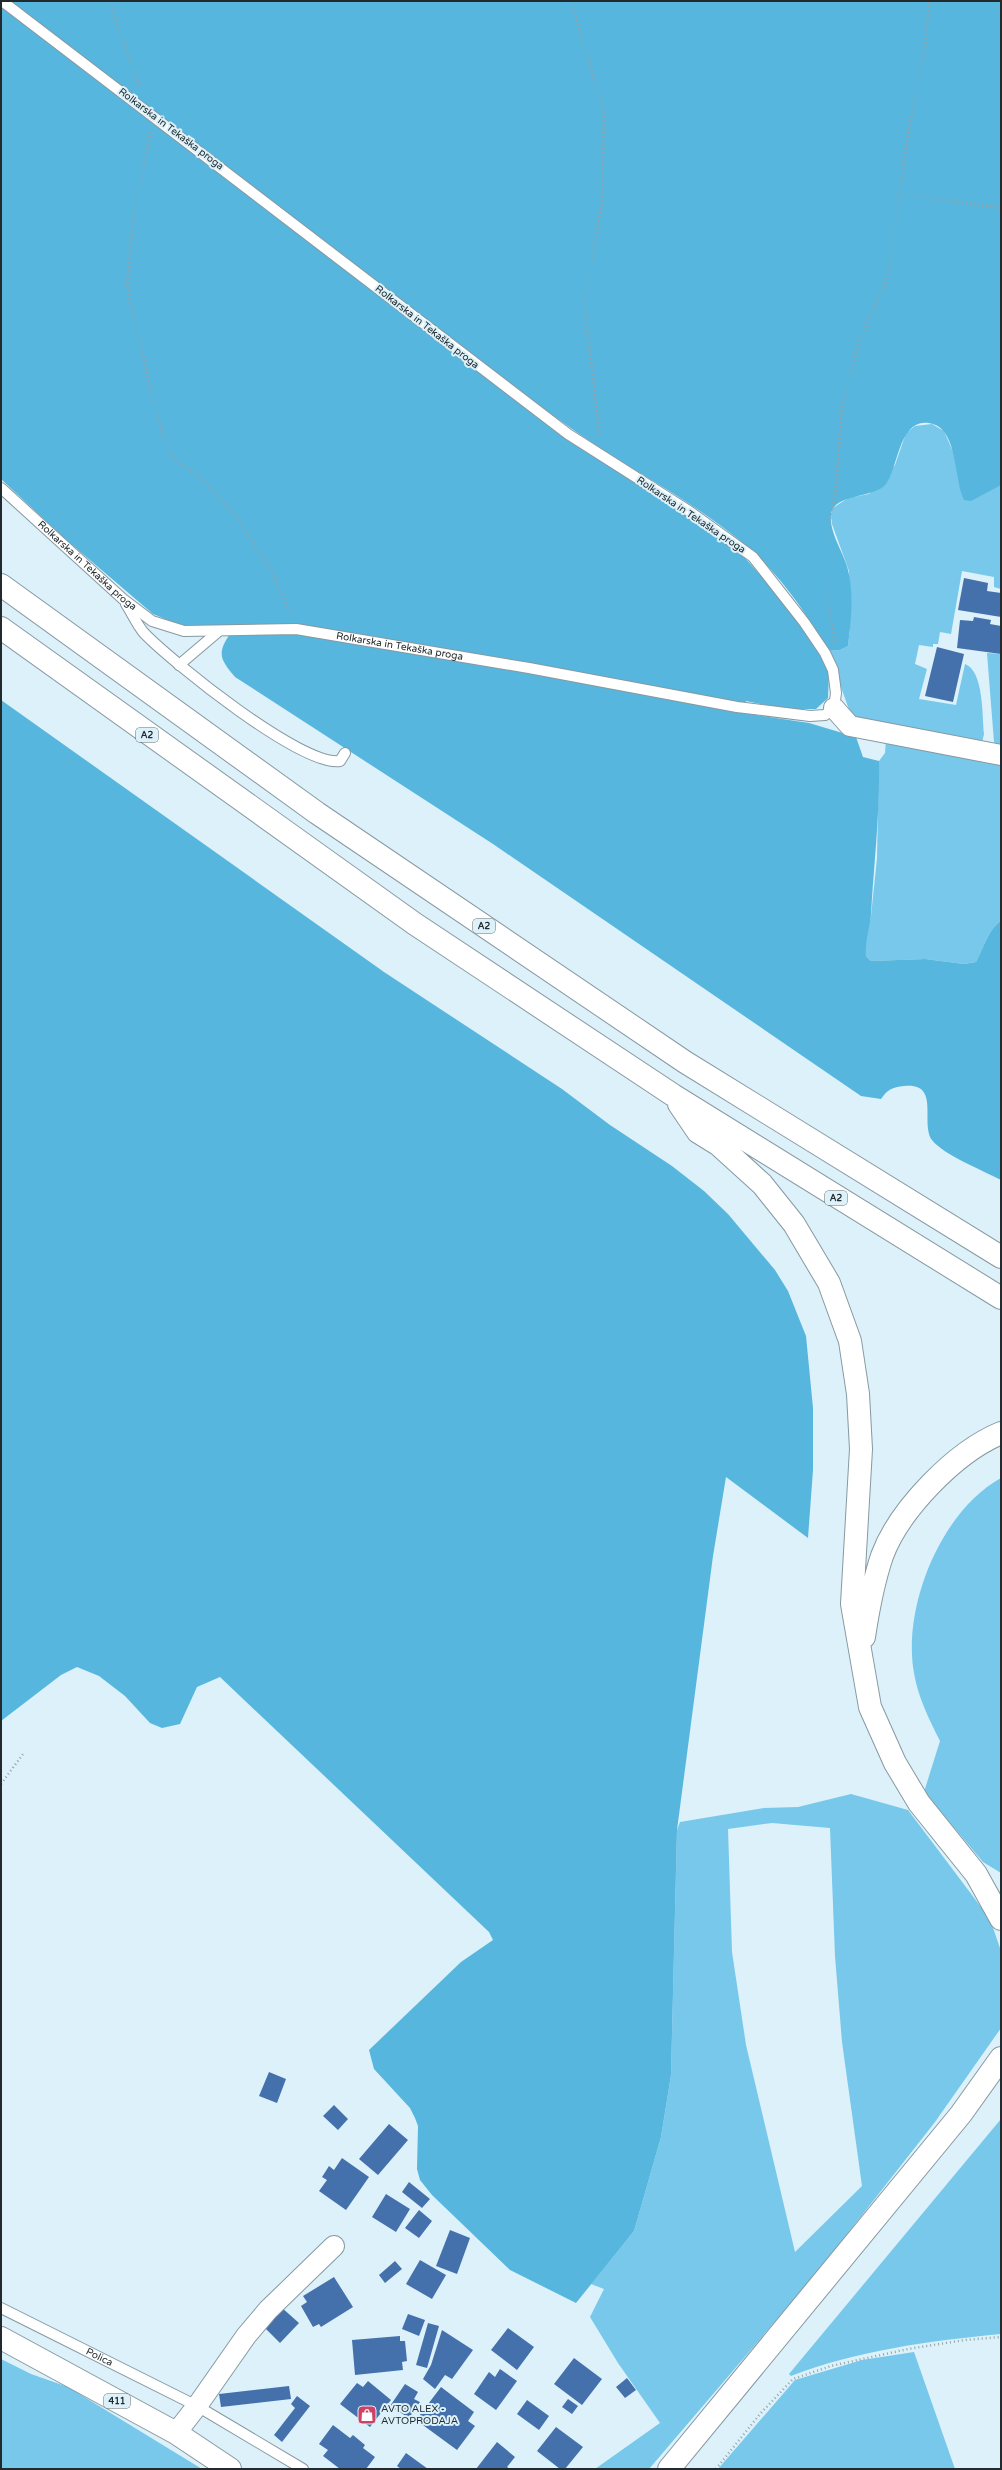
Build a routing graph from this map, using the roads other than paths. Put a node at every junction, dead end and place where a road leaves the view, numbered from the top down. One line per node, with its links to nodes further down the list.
1 (2, 1): 8 (lane, Rolkarska in Tekaška proga)
2 (1, 488): 4 (lane, Rolkarska in Tekaška proga)
3 (1, 585): 12 (main road, A2)
4 (123, 599): 6 (lane, Rolkarska in Tekaška proga); 7 (lane)
5 (1, 628): 11 (main road, A2)
6 (219, 631): 7 (lane); 8 (lane, Rolkarska in Tekaška proga)
7 (179, 666): 9 (lane)
8 (834, 708): 10 (street)
9 (345, 753)
10 (1001, 754)
11 (673, 1095): 13 (main road, A2); 15 (main road)
12 (1001, 1257)
13 (1001, 1298)
14 (1001, 1433): 15 (main road)
15 (861, 1658): 16 (main road)
16 (976, 1874): 17 (main road); 18 (main road)
17 (1001, 1892)
18 (1001, 1919)
19 (1001, 2058): 27 (main road)
20 (334, 2246): 23 (street)
21 (1, 2308): 23 (lane, Polica)
22 (1, 2338): 24 (main road, 411)
23 (197, 2406): 24 (street); 26 (lane, Polica)
24 (176, 2433): 25 (main road, 411)
25 (230, 2469)
26 (303, 2469)
27 (669, 2469)

